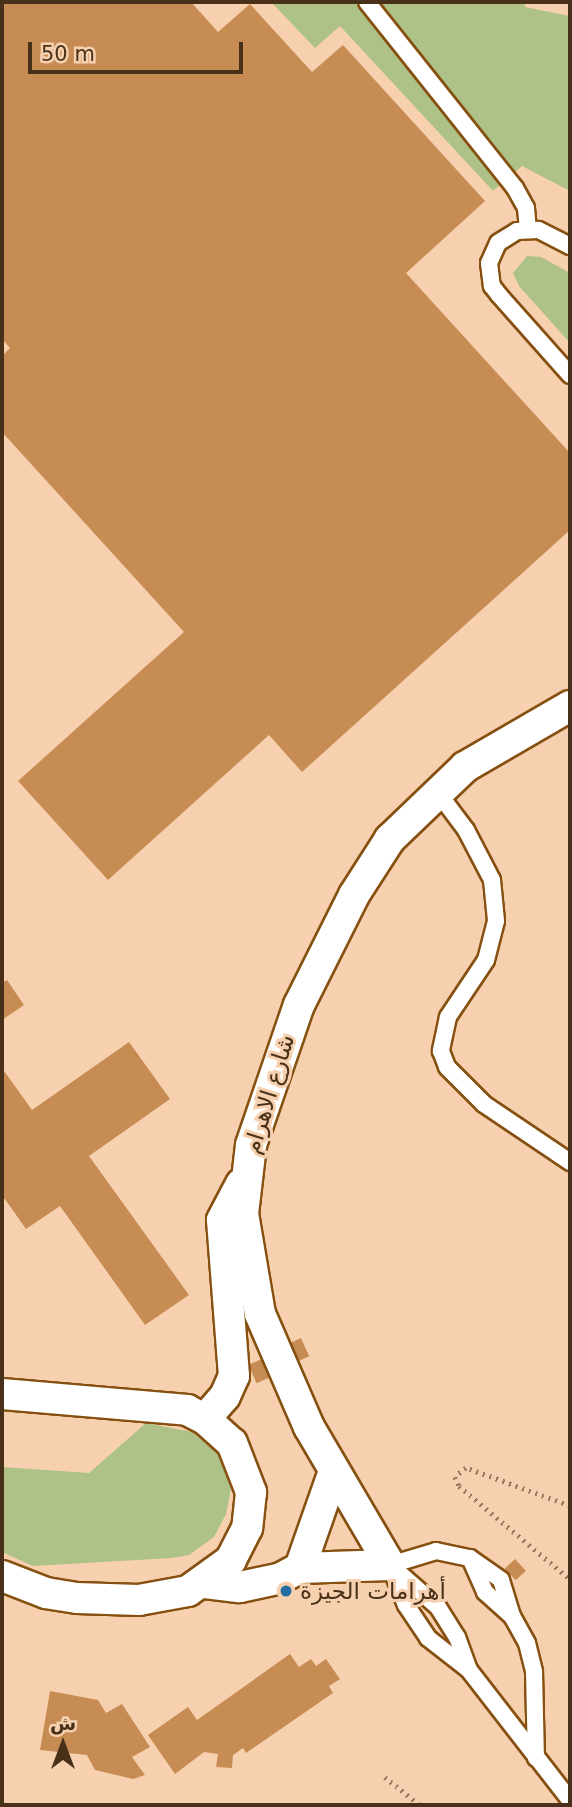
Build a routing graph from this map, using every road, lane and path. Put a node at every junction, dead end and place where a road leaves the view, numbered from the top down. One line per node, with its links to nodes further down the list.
1 (367, 2): 2 (lane)
2 (528, 229): 3 (lane); 4 (lane)
3 (570, 246)
4 (570, 375)
5 (570, 706): 6 (street, شارع الاهرام)
6 (436, 790): 7 (lane); 8 (street, شارع الاهرام)
7 (570, 1162)
8 (244, 1181): 10 (street); 11 (street, شارع الاهرام)
9 (2, 1394): 10 (street)
10 (205, 1419): 17 (street)
11 (333, 1474): 13 (street, شارع الاهرام); 14 (street)
12 (570, 1506): 16 (path)
13 (390, 1565): 14 (street); 18 (lane); 18 (lane); 19 (lane)
14 (300, 1568): 17 (street)
15 (2, 1576): 17 (street)
16 (570, 1579)
17 (205, 1583)
18 (469, 1670): 19 (lane)
19 (536, 1758): 21 (lane)
20 (384, 1777): 22 (path)
21 (570, 1800)
22 (420, 1805)

